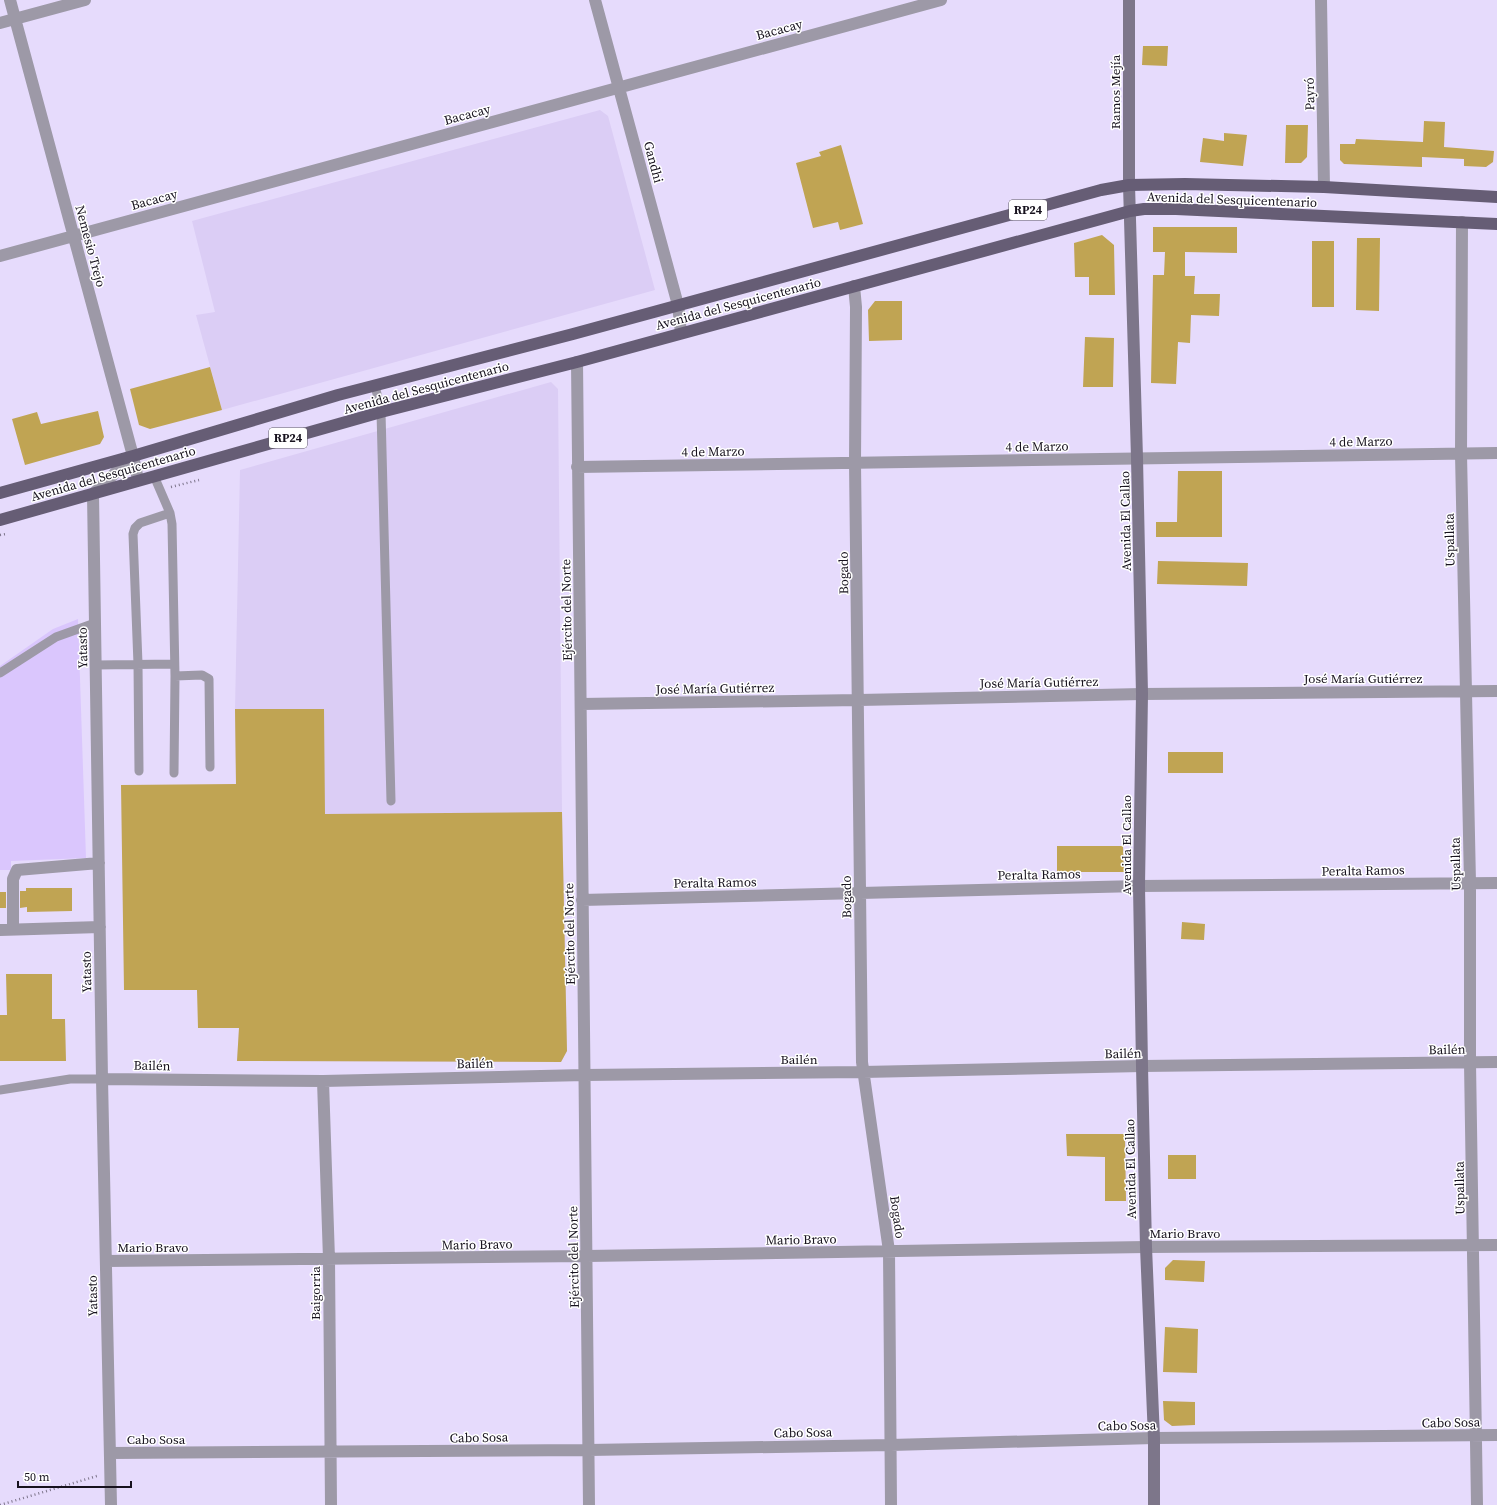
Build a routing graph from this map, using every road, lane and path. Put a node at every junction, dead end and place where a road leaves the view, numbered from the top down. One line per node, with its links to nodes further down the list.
1 (10, 0): 7 (street, Nemesio Trejo)
2 (85, 0): 7 (street)
3 (595, 0): 9 (street, Gandhi)
4 (941, 0): 9 (street, Bacacay)
5 (1129, 0): 10 (street, Ramos Mejía)
6 (1321, 0): 11 (street, Payró)
7 (15, 19): 8 (street); 16 (street, Nemesio Trejo)
8 (0, 23)
9 (618, 87): 16 (street, Bacacay); 19 (street, Gandhi)
10 (1129, 185): 11 (main road, Avenida del Sesquicentenario / RP24); 13 (street, Avenida El Callao); 19 (main road, Avenida del Sesquicentenario / RP24)
11 (1324, 187): 12 (main road, Avenida del Sesquicentenario / RP24)
12 (1497, 197)
13 (1130, 211): 14 (main road, Avenida del Sesquicentenario / RP24); 18 (main road, Avenida del Sesquicentenario / RP24); 27 (street, Avenida El Callao)
14 (1462, 222): 15 (main road, Avenida del Sesquicentenario / RP24); 25 (street, Uspallata)
15 (1497, 224)
16 (74, 236): 17 (street, Bacacay); 26 (street, Nemesio Trejo)
17 (0, 256)
18 (854, 286): 20 (main road, Avenida del Sesquicentenario / RP24); 28 (street, Bogado)
19 (678, 305): 20 (street, Gandhi); 22 (main road, Avenida del Sesquicentenario / RP24)
20 (681, 333): 21 (main road, Avenida del Sesquicentenario / RP24)
21 (577, 362): 23 (main road, Avenida del Sesquicentenario / RP24); 29 (street, Ejército del Norte)
22 (374, 385): 23 (lane); 26 (main road, Avenida del Sesquicentenario / RP24)
23 (381, 412): 30 (main road, Avenida del Sesquicentenario / RP24); 50 (lane)
24 (1497, 453): 25 (street, 4 de Marzo)
25 (1461, 454): 27 (street, 4 de Marzo); 42 (street, Uspallata)
26 (134, 456): 31 (street, Nemesio Trejo); 32 (main road, Avenida del Sesquicentenario / RP24); 33 (street)
27 (1137, 458): 28 (street, 4 de Marzo); 44 (street, Avenida El Callao)
28 (856, 463): 29 (street, 4 de Marzo); 45 (street, Bogado)
29 (577, 467): 46 (street, Ejército del Norte)
30 (154, 476): 31 (main road, Avenida del Sesquicentenario / RP24); 34 (lane)
31 (138, 480): 33 (main road, Avenida del Sesquicentenario / RP24)
32 (0, 493)
33 (93, 494): 35 (main road, Avenida del Sesquicentenario / RP24); 36 (street, Yatasto)
34 (170, 513): 37 (lane); 38 (lane)
35 (0, 520)
36 (95, 623): 39 (street, Yatasto); 40 (lane)
37 (138, 664): 38 (lane); 39 (lane); 48 (lane)
38 (174, 664): 41 (lane)
39 (96, 665): 51 (street, Yatasto)
40 (0, 673)
41 (175, 676): 47 (lane); 49 (lane)
42 (1466, 691): 43 (street, José María Gutiérrez); 44 (street, José María Gutiérrez); 52 (street, Uspallata)
43 (1497, 691)
44 (1142, 694): 45 (street, José María Gutiérrez); 54 (street, Avenida El Callao)
45 (859, 700): 46 (street, José María Gutiérrez); 55 (street, Bogado)
46 (581, 704): 56 (street, Ejército del Norte)
47 (210, 767)
48 (139, 771)
49 (174, 773)
50 (391, 801)
51 (99, 864): 57 (street, Yatasto); 58 (street)
52 (1470, 883): 53 (street, Peralta Ramos); 54 (street, Peralta Ramos); 61 (street, Uspallata)
53 (1497, 883)
54 (1139, 886): 55 (street, Peralta Ramos); 62 (street, Avenida El Callao)
55 (860, 893): 56 (street, Peralta Ramos); 63 (street, Bogado)
56 (582, 900): 64 (street, Ejército del Norte)
57 (100, 927): 58 (street); 65 (street, Yatasto)
58 (13, 929): 59 (street)
59 (0, 930)
60 (1497, 1062): 61 (street, Bailén)
61 (1470, 1063): 62 (street, Bailén); 68 (street, Uspallata)
62 (1142, 1066): 63 (street, Bailén); 70 (street, Avenida El Callao)
63 (863, 1072): 64 (street, Bailén); 71 (street, Bogado)
64 (585, 1075): 66 (street, Bailén); 72 (street, Ejército del Norte)
65 (102, 1079): 66 (street, Bailén); 67 (lane); 74 (street, Yatasto)
66 (323, 1081): 73 (street, Baigorria)
67 (0, 1090)
68 (1474, 1245): 69 (street, Mario Bravo); 70 (street, Mario Bravo); 76 (street, Uspallata)
69 (1497, 1245)
70 (1146, 1247): 71 (street, Mario Bravo); 77 (street, Avenida El Callao)
71 (888, 1251): 72 (street, Mario Bravo); 78 (street, Bogado)
72 (587, 1256): 73 (street, Mario Bravo); 79 (street, Ejército del Norte)
73 (329, 1259): 74 (street, Mario Bravo); 81 (street, Baigorria)
74 (106, 1261): 80 (street, Yatasto)
75 (1497, 1435): 76 (street, Cabo Sosa)
76 (1477, 1436): 77 (street, Cabo Sosa); 89 (street, Uspallata)
77 (1154, 1438): 78 (street, Cabo Sosa); 88 (street, Avenida El Callao)
78 (891, 1445): 79 (street, Cabo Sosa); 87 (street, Bogado)
79 (589, 1450): 81 (street, Cabo Sosa); 86 (street, Ejército del Norte)
80 (110, 1453): 81 (street, Cabo Sosa); 82 (street, Yatasto)
81 (330, 1453): 85 (street, Baigorria)
82 (110, 1474): 83 (path); 84 (street, Yatasto)
83 (0, 1505)
84 (110, 1505)
85 (331, 1505)
86 (589, 1505)
87 (891, 1505)
88 (1154, 1505)
89 (1478, 1505)

